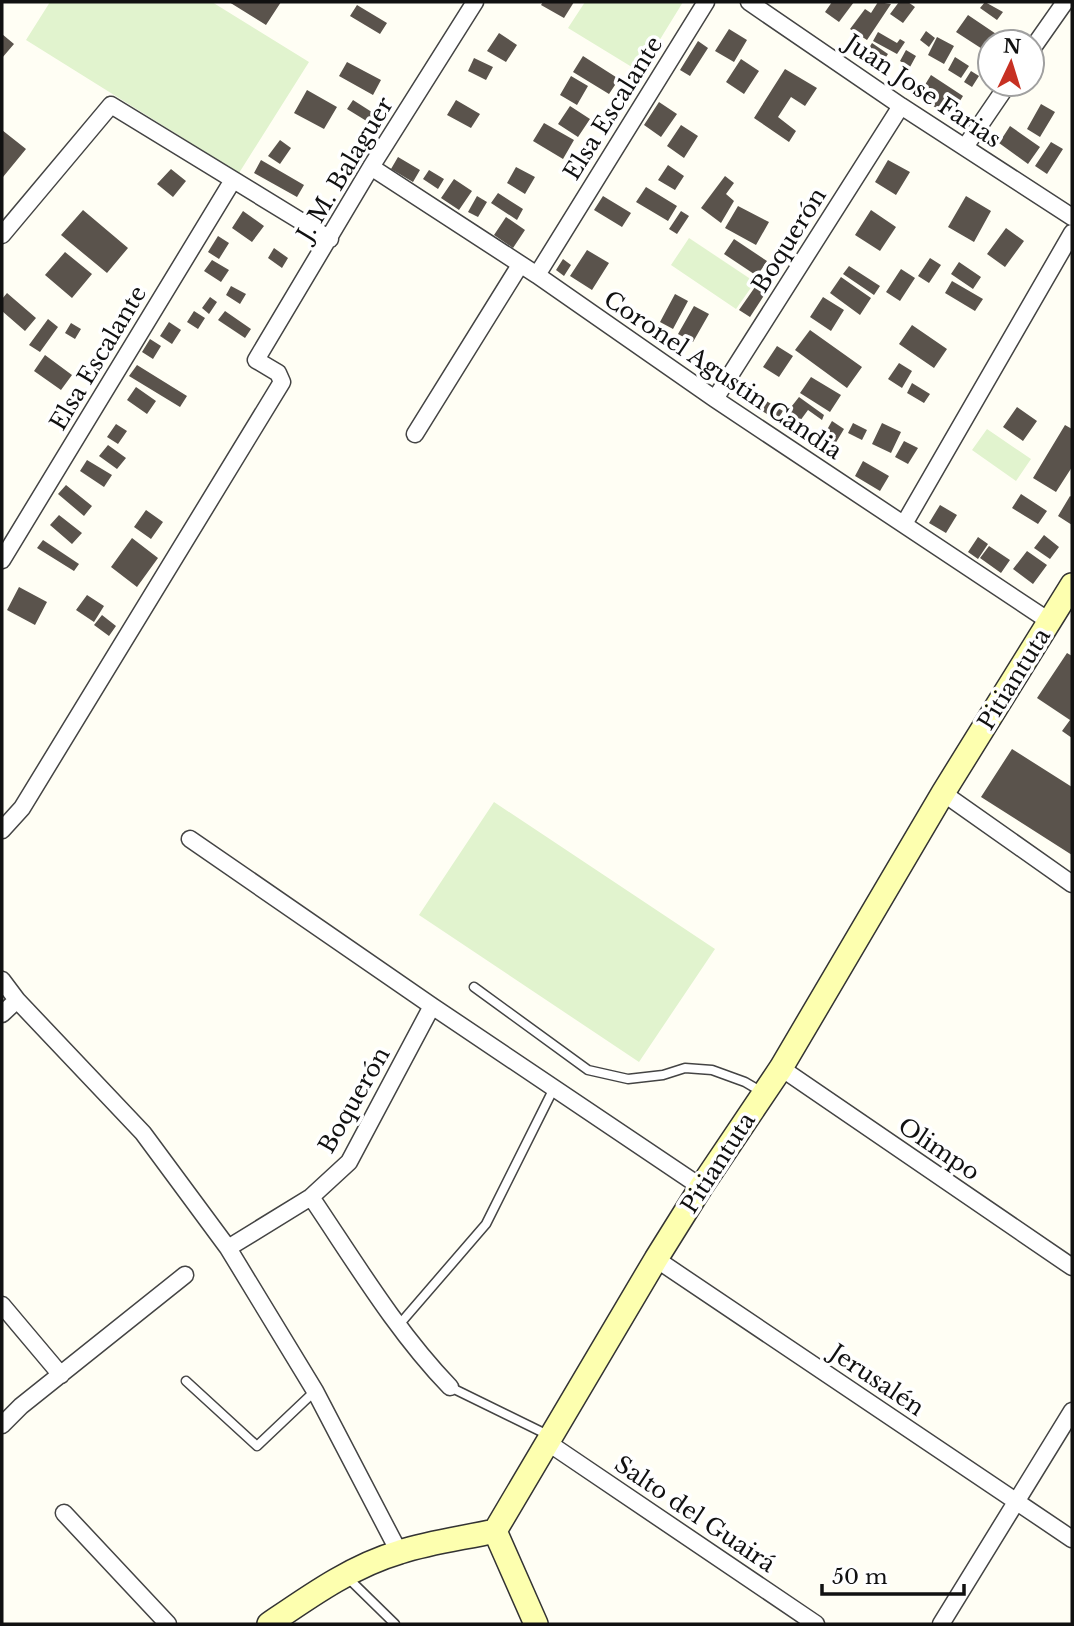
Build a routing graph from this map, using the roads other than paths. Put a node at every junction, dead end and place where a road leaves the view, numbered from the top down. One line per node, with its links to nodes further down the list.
1 (475, 2): 10 (street, J. M. Balaguer)
2 (706, 2): 17 (street, Elsa Escalante)
3 (749, 2): 8 (street, Juan Jose Farias)
4 (1065, 2): 5 (street); 6 (street)
5 (1072, 7)
6 (1046, 29)
7 (998, 98): 9 (street)
8 (901, 106): 9 (street, Juan Jose Farias); 18 (street, Boquerón)
9 (965, 147): 12 (street, Juan Jose Farias)
10 (371, 167): 15 (street, J. M. Balaguer); 16 (street, Coronel Agustin Candia)
11 (233, 180): 14 (street); 15 (street); 21 (street, Elsa Escalante)
12 (1072, 217)
13 (1072, 233): 20 (street)
14 (2, 235)
15 (330, 239): 25 (street, J. M. Balaguer)
16 (520, 265): 17 (street, Coronel Agustin Candia); 19 (street)
17 (537, 275): 18 (street, Coronel Agustin Candia)
18 (715, 399): 20 (street, Coronel Agustin Candia)
19 (415, 434)
20 (904, 524): 23 (street, Coronel Agustin Candia)
21 (2, 560)
22 (1072, 585): 23 (street, Pitiantuta)
23 (1049, 621): 24 (street, Pitiantuta)
24 (943, 793): 27 (street); 33 (street, Pitiantuta)
25 (2, 830)
26 (190, 839): 31 (street)
27 (1072, 884)
28 (2, 980): 30 (street)
29 (474, 987): 35 (lane)
30 (17, 1000): 32 (street); 38 (street)
31 (432, 1006): 34 (street); 37 (street, Boquerón)
32 (2, 1014)
33 (781, 1069): 35 (street, Pitiantuta); 40 (street, Olimpo)
34 (554, 1088): 36 (street); 43 (lane)
35 (764, 1093): 36 (street, Pitiantuta)
36 (701, 1187): 39 (street, Pitiantuta)
37 (311, 1198): 38 (street, Boquerón); 43 (street)
38 (229, 1248): 47 (street)
39 (656, 1259): 50 (street, Pitiantuta); 51 (street, Jerusalén)
40 (1072, 1266)
41 (185, 1275): 44 (street)
42 (2, 1305): 44 (street)
43 (398, 1326): 46 (street)
44 (61, 1375): 49 (street)
45 (186, 1381): 47 (lane)
46 (450, 1387): 50 (lane)
47 (315, 1391): 55 (street)
48 (1072, 1411): 51 (street)
49 (2, 1424)
50 (549, 1439): 53 (street, Pitiantuta); 61 (street, Salto del Guairá)
51 (1017, 1502): 54 (street, Jerusalén); 62 (street)
52 (64, 1513): 57 (street)
53 (495, 1531): 55 (street); 60 (street)
54 (1072, 1539)
55 (399, 1552): 56 (street)
56 (345, 1576): 58 (street); 59 (lane)
57 (169, 1624)
58 (269, 1624)
59 (395, 1624)
60 (536, 1624)
61 (816, 1624)
62 (941, 1624)

